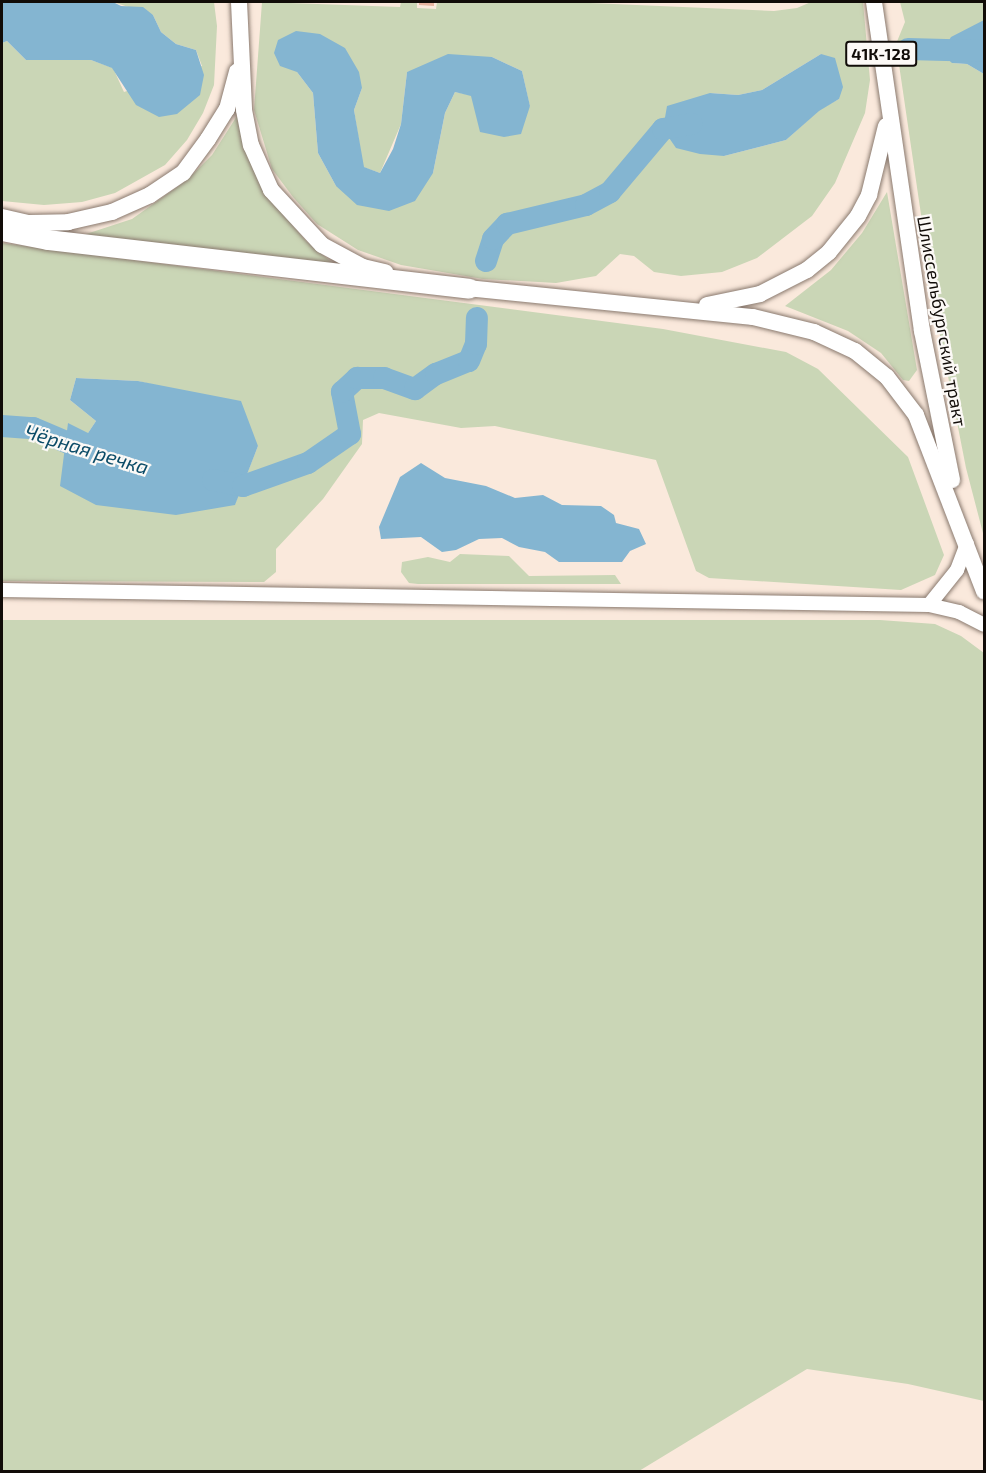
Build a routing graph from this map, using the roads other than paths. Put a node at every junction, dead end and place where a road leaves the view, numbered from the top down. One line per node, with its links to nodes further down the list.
1 (237, 2): 4 (main road); 6 (main road)
2 (874, 2): 3 (main road, 41К-128)
3 (889, 106): 7 (main road); 8 (main road, Шлиссельбургский тракт / 41К-128)
4 (2, 217)
5 (2, 231): 6 (highway)
6 (469, 289): 7 (main road)
7 (649, 305): 8 (main road)
8 (966, 542): 10 (main road, 41К-128); 11 (street)
9 (2, 590): 11 (street)
10 (984, 591)
11 (929, 604): 12 (street)
12 (984, 625)

